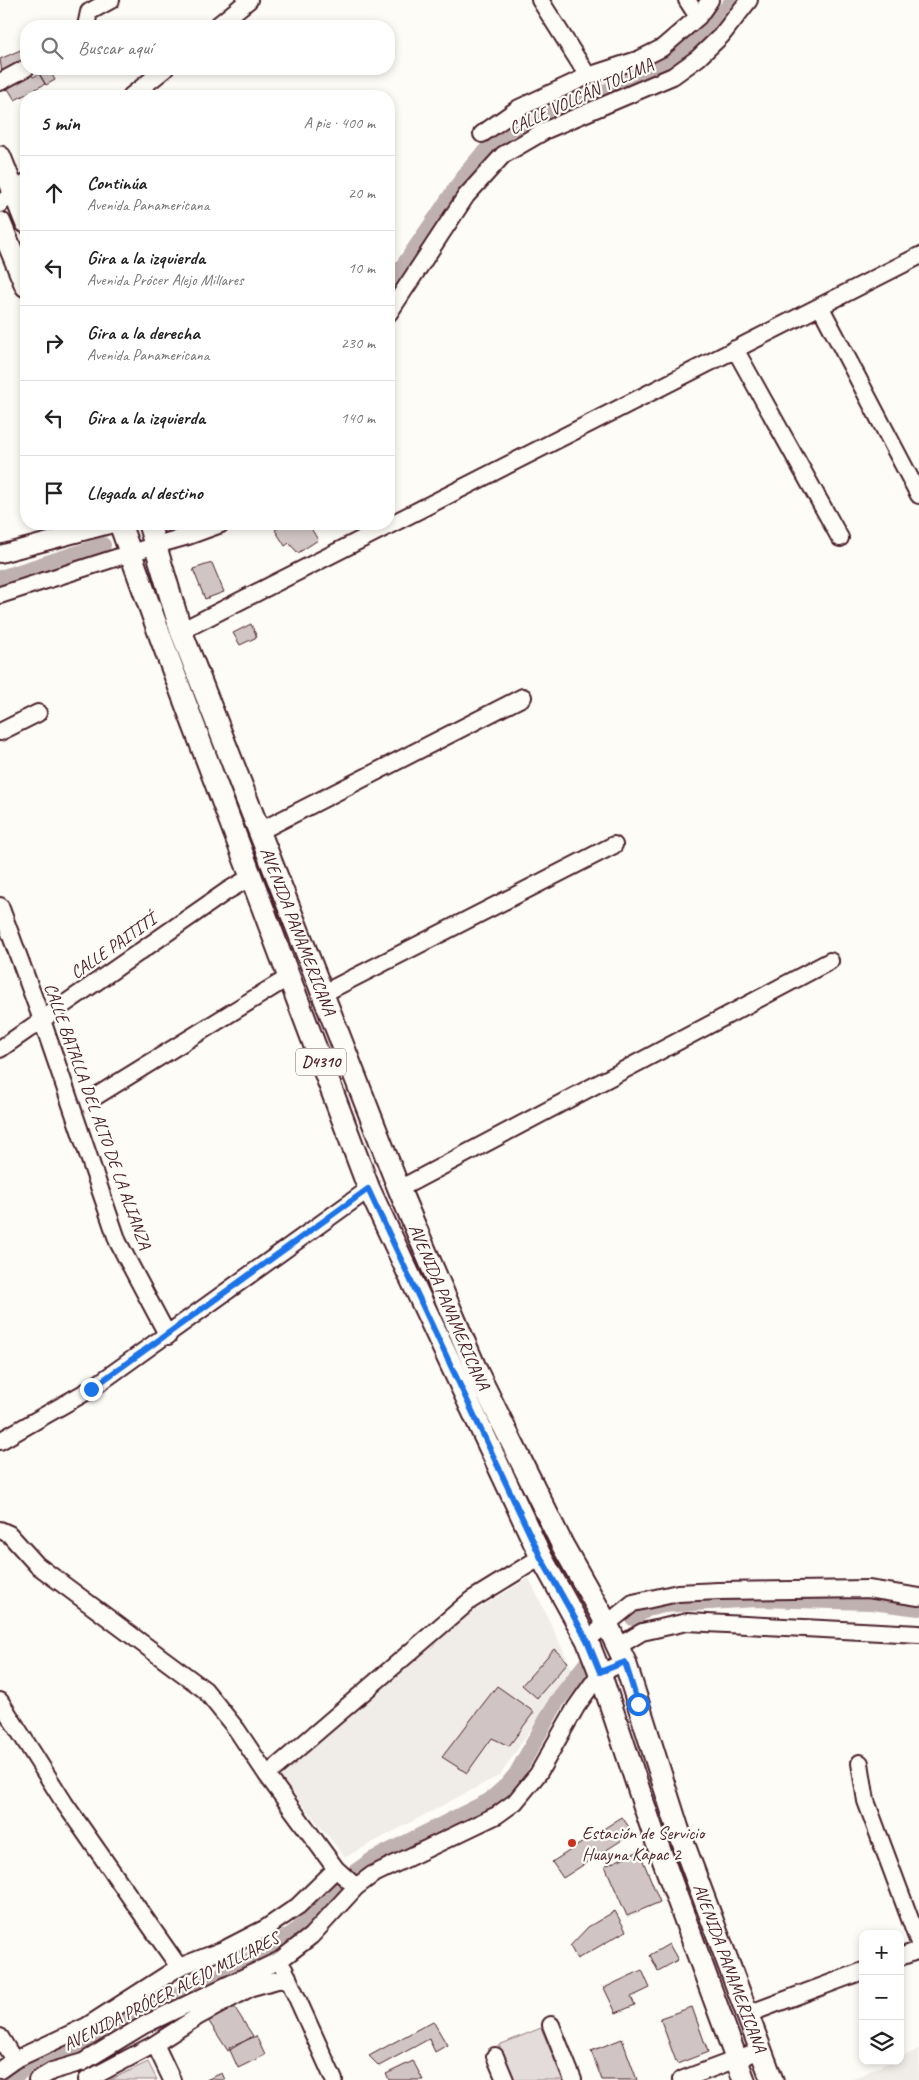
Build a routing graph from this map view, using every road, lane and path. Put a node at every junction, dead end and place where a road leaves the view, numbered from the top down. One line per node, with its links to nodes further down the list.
1 (111, 0): 8 (street)
2 (249, 0): 9 (street)
3 (540, 0): 12 (street)
4 (687, 0): 7 (street)
5 (710, 0): 7 (street)
6 (749, 0): 22 (street, CALLE VOLCÁN TOLIMA)
7 (698, 16): 12 (street)
8 (87, 20)
9 (224, 20)
10 (20, 71): 13 (street)
11 (157, 75): 14 (street)
12 (588, 76): 15 (street)
13 (0, 82)
14 (139, 90)
15 (482, 134)
16 (0, 157): 17 (main road)
17 (13, 193): 18 (main road)
18 (20, 209)
19 (0, 223): 21 (main road)
20 (919, 256): 23 (street)
21 (20, 271)
22 (395, 304)
23 (820, 306): 24 (street); 25 (street)
24 (735, 349): 26 (street); 32 (street)
25 (919, 495)
26 (395, 522)
27 (90, 530): 35 (street)
28 (122, 530): 34 (main road, AVENIDA PANAMERICANA / D4310)
29 (151, 530): 33 (main road, AVENIDA PANAMERICANA / D4310)
30 (204, 530): 33 (street)
31 (379, 530): 37 (street)
32 (840, 538)
33 (156, 545): 34 (street); 37 (main road, AVENIDA PANAMERICANA / D4310)
34 (130, 553): 36 (street); 43 (main road, AVENIDA PANAMERICANA / D4310)
35 (0, 554)
36 (0, 595)
37 (181, 631): 41 (main road, AVENIDA PANAMERICANA / D4310)
38 (523, 697): 41 (street)
39 (38, 713): 40 (street)
40 (0, 732)
41 (260, 831): 47 (main road, AVENIDA PANAMERICANA / D4310)
42 (614, 845): 47 (street)
43 (251, 877): 46 (main road, AVENIDA PANAMERICANA / D4310); 48 (street, CALLE PAITITÍ)
44 (0, 906): 48 (street, CALLE BATALLA DEL ALTO DE LA ALIANZA)
45 (830, 961): 52 (street)
46 (289, 977): 50 (street); 51 (main road, AVENIDA PANAMERICANA / D4310)
47 (322, 994): 52 (main road, AVENIDA PANAMERICANA / D4310)
48 (42, 1020): 49 (street, CALLE PAITITÍ); 53 (street, CALLE BATALLA DEL ALTO DE LA ALIANZA)
49 (0, 1049)
50 (98, 1095)
51 (368, 1189): 53 (street); 56 (main road, AVENIDA PANAMERICANA / D4310)
52 (399, 1189): 58 (main road, AVENIDA PANAMERICANA / D4310)
53 (168, 1336): 54 (street)
54 (0, 1441)
55 (0, 1530): 65 (street)
56 (541, 1558): 60 (main road, AVENIDA PANAMERICANA / D4310); 65 (street)
57 (919, 1597): 58 (street)
58 (607, 1624): 60 (street); 61 (main road, AVENIDA PANAMERICANA / D4310)
59 (919, 1634): 61 (street)
60 (587, 1640): 62 (main road, AVENIDA PANAMERICANA / D4310)
61 (621, 1654): 62 (street); 75 (main road, AVENIDA PANAMERICANA / D4310)
62 (600, 1672): 67 (street, AVENIDA PRÓCER ALEJO MILLARES); 81 (main road, AVENIDA PANAMERICANA / D4310)
63 (1, 1707): 72 (street)
64 (860, 1763): 68 (street)
65 (267, 1774): 66 (street)
66 (337, 1870): 67 (street); 72 (street)
67 (354, 1886): 71 (street, AVENIDA PRÓCER ALEJO MILLARES)
68 (919, 1943)
69 (919, 1950): 70 (street)
70 (904, 1956)
71 (280, 1960): 74 (street); 84 (street, AVENIDA PRÓCER ALEJO MILLARES)
72 (179, 1967): 82 (street)
73 (859, 1972): 75 (street)
74 (288, 1977): 78 (street, AVENIDA PRÓCER ALEJO MILLARES); 87 (street)
75 (748, 2014): 79 (main road, AVENIDA PANAMERICANA / D4310)
76 (551, 2025): 89 (street)
77 (0, 2037): 82 (street)
78 (155, 2044): 85 (street, AVENIDA PRÓCER ALEJO MILLARES); 86 (street)
79 (761, 2050): 81 (street); 92 (main road, AVENIDA PANAMERICANA / D4310)
80 (495, 2056): 88 (street)
81 (736, 2058): 90 (street); 91 (main road, AVENIDA PANAMERICANA / D4310)
82 (14, 2060): 83 (street)
83 (0, 2070)
84 (37, 2080)
85 (87, 2080)
86 (172, 2080)
87 (334, 2080)
88 (505, 2080)
89 (573, 2080)
90 (681, 2080)
91 (744, 2080)
92 (772, 2080)

